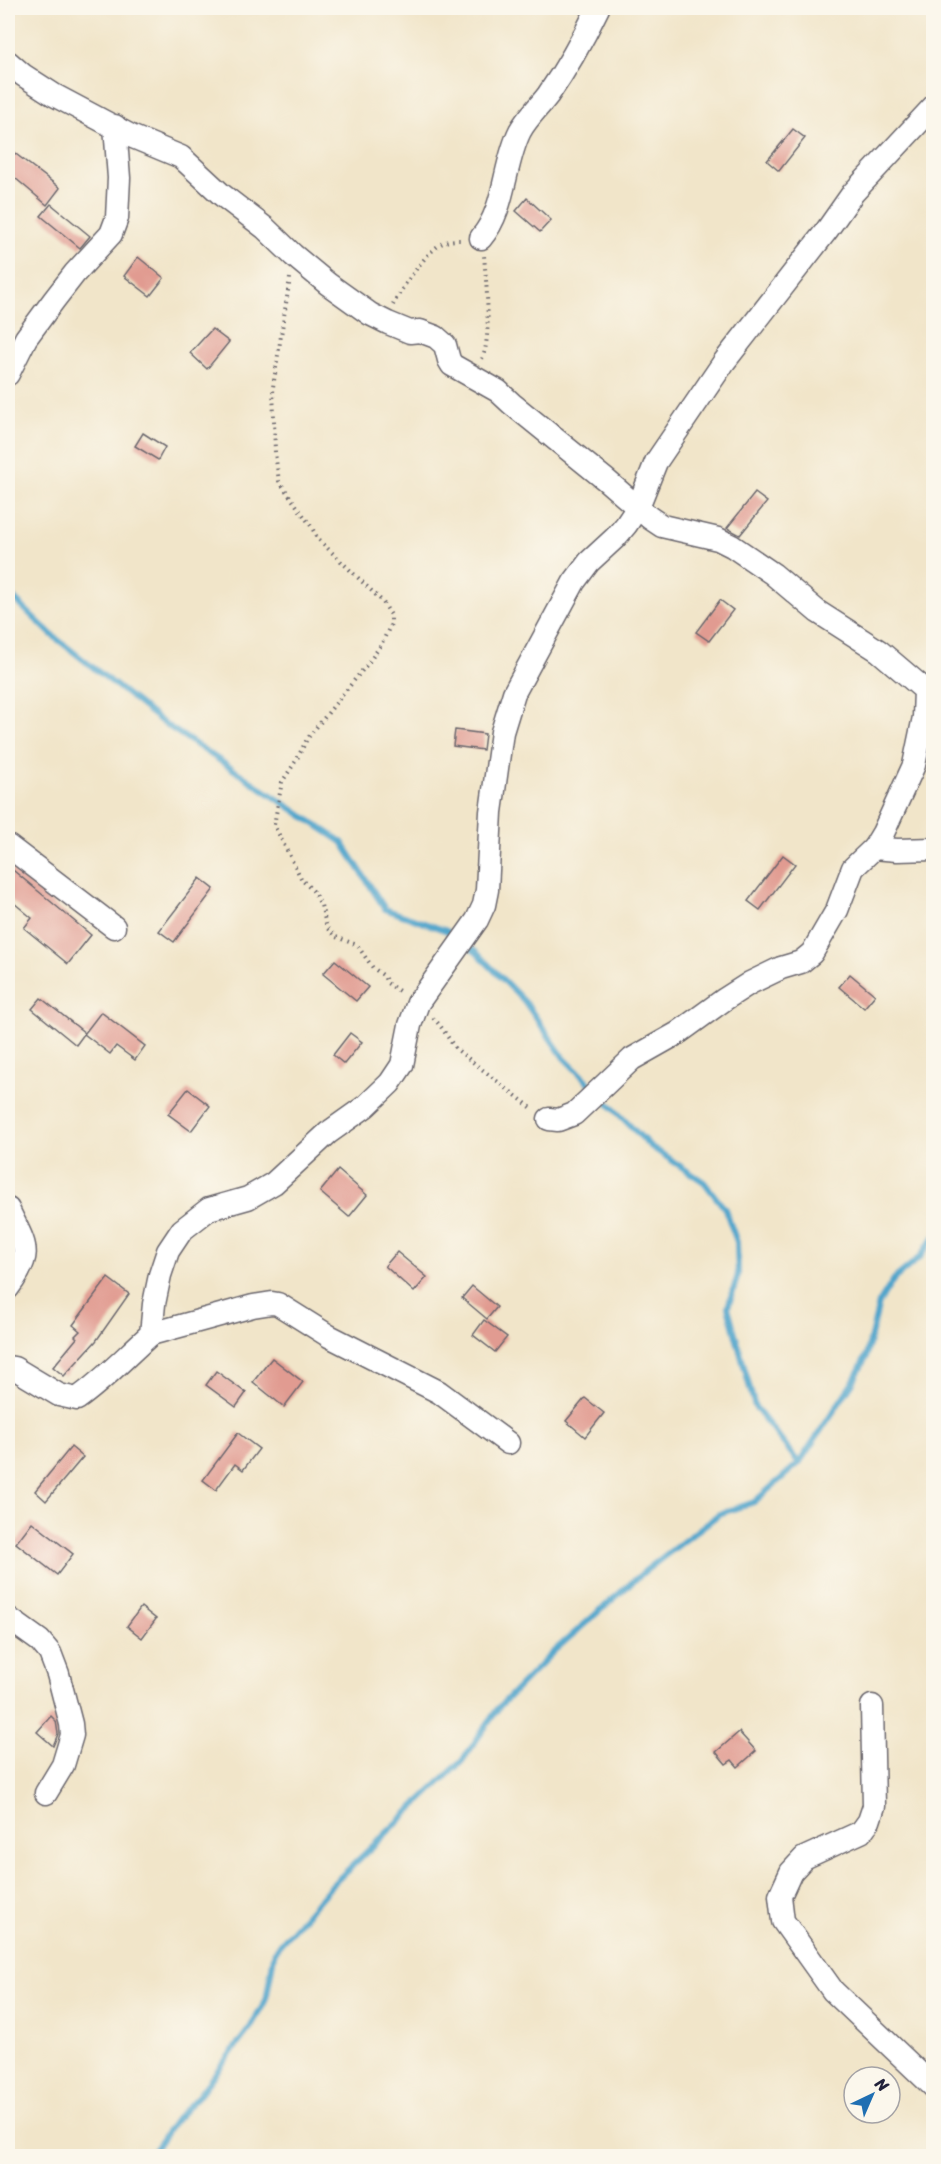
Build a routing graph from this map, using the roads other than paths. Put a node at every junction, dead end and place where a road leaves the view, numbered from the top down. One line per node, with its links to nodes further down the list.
1 (598, 8): 5 (street)
2 (8, 62): 4 (street)
3 (933, 106): 7 (street)
4 (115, 126): 6 (street); 7 (street)
5 (481, 238)
6 (8, 374)
7 (638, 507): 9 (street); 15 (street)
8 (8, 846): 11 (street)
9 (874, 848): 10 (street); 12 (street)
10 (933, 849)
11 (114, 927)
12 (549, 1119)
13 (8, 1209): 14 (street)
14 (8, 1288)
15 (151, 1334): 16 (street); 17 (street)
16 (8, 1367)
17 (508, 1443)
18 (8, 1618): 20 (street)
19 (872, 1706): 21 (street)
20 (46, 1793)
21 (933, 2087)

